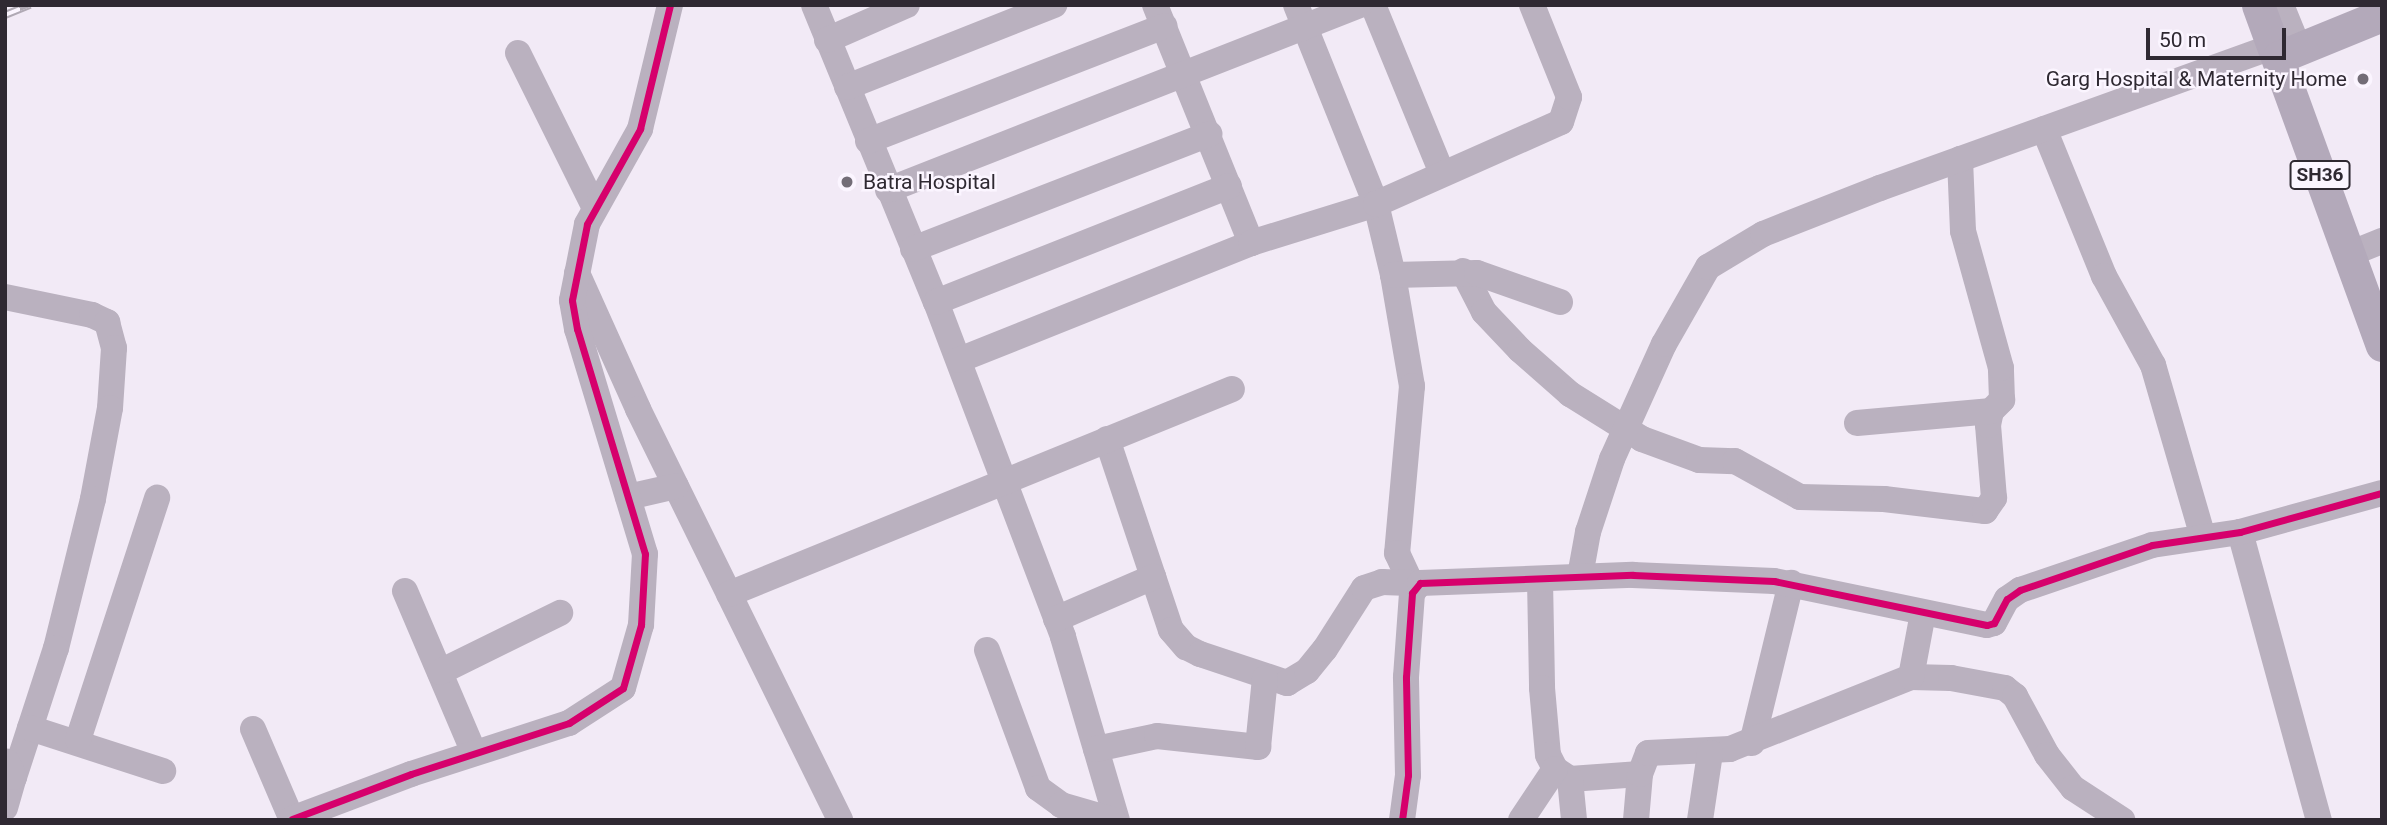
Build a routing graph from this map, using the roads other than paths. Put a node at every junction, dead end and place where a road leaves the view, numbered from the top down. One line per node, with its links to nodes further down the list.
1 (670, 5): 26 (street)
2 (814, 5): 13 (street)
3 (907, 5): 13 (street)
4 (1054, 5): 17 (street)
5 (1360, 5): 12 (street)
6 (1373, 5): 22 (street)
7 (1532, 5): 22 (street)
8 (2258, 5): 14 (main road, SH36)
9 (2281, 5): 14 (street)
10 (2382, 15): 14 (main road)
11 (1160, 16): 16 (street); 20 (street)
12 (1301, 17): 16 (street); 25 (street)
13 (827, 40): 17 (street)
14 (2284, 51): 18 (street); 30 (main road, SH36)
15 (518, 53): 26 (street)
16 (1186, 76): 19 (street); 24 (street)
17 (847, 87): 20 (street)
18 (2044, 129): 21 (street); 50 (street)
19 (1209, 134): 23 (street); 29 (street)
20 (868, 141): 24 (street)
21 (1960, 159): 40 (street); 42 (street)
22 (1442, 173): 25 (street)
23 (1229, 186): 28 (street); 35 (street)
24 (888, 190): 29 (street)
25 (1376, 204): 28 (street); 33 (street)
26 (594, 206): 31 (street)
27 (2382, 242): 30 (street)
28 (1251, 243): 38 (street)
29 (913, 249): 35 (street)
30 (2347, 255): 37 (main road, SH36)
31 (575, 269): 45 (street); 47 (street)
32 (1463, 271): 33 (street); 36 (street); 42 (street)
33 (1393, 275): 55 (street)
34 (5, 297): 65 (street)
35 (936, 302): 38 (street)
36 (1560, 302)
37 (2382, 345)
38 (958, 360): 44 (street)
39 (1232, 389): 43 (street)
40 (1992, 411): 41 (street); 42 (street)
41 (1857, 423)
42 (1626, 430): 51 (street)
43 (1107, 439): 44 (street); 52 (street)
44 (1003, 482): 57 (street); 60 (street)
45 (676, 486): 47 (street); 57 (street)
46 (2382, 493): 49 (street)
47 (628, 497): 70 (street)
48 (157, 498): 67 (street)
49 (2240, 532): 50 (street); 87 (street)
50 (2203, 537): 59 (street)
51 (1580, 576): 53 (street); 54 (street)
52 (1153, 578): 60 (street); 64 (street)
53 (1540, 580): 55 (street); 74 (street)
54 (1791, 583): 59 (street); 68 (street)
55 (1412, 585): 64 (street); 81 (street)
56 (405, 591): 62 (street)
57 (729, 594): 79 (street)
58 (560, 613): 62 (street)
59 (1923, 613): 63 (street)
60 (1056, 619): 69 (street)
61 (986, 650): 80 (street)
62 (440, 672): 70 (street)
63 (1912, 677): 68 (street); 77 (street)
64 (1265, 678): 69 (street)
65 (30, 728): 67 (street); 72 (street)
66 (253, 729): 78 (street)
67 (78, 740): 73 (street)
68 (1752, 743): 71 (street)
69 (1096, 749): 80 (street)
70 (474, 753): 78 (street)
71 (1710, 753): 75 (street); 85 (street)
72 (10, 767): 76 (street)
73 (163, 771)
74 (1562, 774): 75 (street); 82 (street); 83 (street)
75 (1640, 774): 84 (street)
76 (5, 808)
77 (2087, 812): 86 (street)
78 (292, 820)
79 (840, 820)
80 (1115, 820)
81 (1402, 820)
82 (1521, 820)
83 (1574, 820)
84 (1636, 820)
85 (1700, 820)
86 (2122, 820)
87 (2319, 820)

